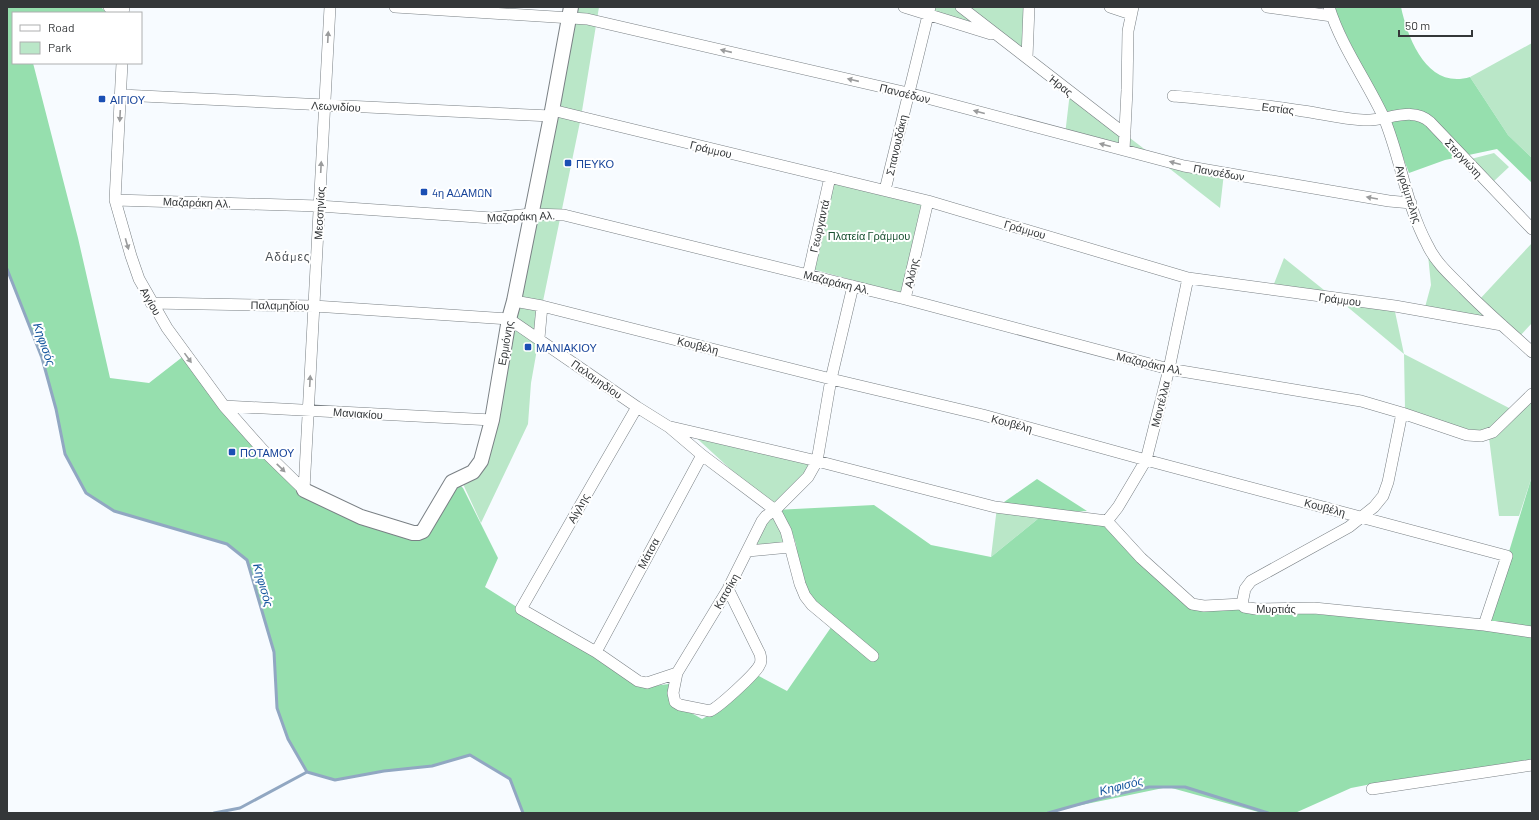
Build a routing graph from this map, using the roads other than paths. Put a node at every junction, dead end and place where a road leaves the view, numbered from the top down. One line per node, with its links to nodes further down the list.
1 (330, 7): 18 (street, Μεσσηνίας, one-way to 1)
2 (395, 7): 11 (street, Πανσέδων)
3 (904, 7): 8 (street, Ήρας)
4 (961, 7): 12 (street, Ήρας)
5 (1029, 7): 13 (street)
6 (1110, 7): 9 (street)
7 (1267, 7): 10 (street)
8 (929, 10): 12 (street, Ήρας); 15 (street, Σπανουδάκη)
9 (1132, 11): 21 (street)
10 (1330, 11): 20 (street, Αγράμπελης)
11 (569, 12): 15 (street, Πανσέδων, one-way to 11); 19 (street, Ερμιόνης)
12 (998, 36): 13 (street, Ήρας)
13 (1027, 58): 21 (street, Ήρας)
14 (122, 64): 16 (street, Αιγίου)
15 (908, 93): 22 (street, Πανσέδων, one-way to 15); 24 (street, Σπανουδάκη)
16 (121, 95): 18 (street, Λεωνιδίου); 25 (street, Αιγίου, one-way to 25)
17 (1173, 96): 20 (street, Εστίας)
18 (324, 106): 19 (street, Λεωνιδίου); 28 (street, Μεσσηνίας, one-way to 18)
19 (552, 113): 23 (street, Γράμμου); 29 (street, Ερμιόνης)
20 (1384, 118): 27 (street, Αγράμπελης); 30 (street, Στεργιώτη)
21 (1125, 134): 22 (street)
22 (1124, 150): 27 (street, Πανσέδων, one-way to 22)
23 (830, 177): 24 (street, Γράμμου); 31 (street, Γεωργαντά)
24 (885, 190): 26 (street, Γράμμου)
25 (115, 200): 28 (street, Μαζαράκη Αλ.); 36 (street, Αιγίου, one-way to 36)
26 (928, 201): 32 (street, Γράμμου); 34 (street, Αλόης)
27 (1411, 203): 40 (street, Αγράμπελης)
28 (319, 206): 29 (street, Μαζαράκη Αλ.); 37 (street, Μεσσηνίας)
29 (531, 214): 31 (street, Μαζαράκη Αλ.); 35 (street, Ερμιόνης)
30 (1532, 229)
31 (808, 275): 33 (street, Μαζαράκη Αλ.)
32 (1188, 278): 40 (street, Γράμμου); 43 (street, Μαντέλλα)
33 (853, 286): 34 (street, Μαζαράκη Αλ.); 44 (street)
34 (905, 299): 43 (street, Μαζαράκη Αλ.)
35 (514, 301): 38 (street, Κουβέλη); 39 (street, Ερμιόνης)
36 (151, 303): 37 (street, Παλαμηδίου); 46 (street, Αιγίου, one-way to 46)
37 (314, 306): 39 (street, Παλαμηδίου); 48 (street, Μεσσηνίας, one-way to 37)
38 (542, 306): 41 (street); 44 (street, Κουβέλη)
39 (509, 319): 41 (street, Παλαμηδίου); 50 (street, Ερμιόνης)
40 (1502, 325): 42 (street, Αγράμπελης)
41 (539, 338): 47 (street, Παλαμηδίου)
42 (1532, 352)
43 (1169, 369): 49 (street, Μαζαράκη Αλ.); 53 (street, Μαντέλλα)
44 (831, 379): 53 (street, Κουβέλη); 54 (street)
45 (1532, 394): 49 (street, Μαζαράκη Αλ.)
46 (224, 406): 48 (street, Μανιακίου); 55 (street, Αιγίου, one-way to 55)
47 (637, 407): 51 (street, Παλαμηδίου); 65 (street, Αίγλης)
48 (308, 410): 50 (street, Μανιακίου); 55 (street, Μεσσηνίας)
49 (1402, 413): 57 (street, Μυρτιάς)
50 (492, 420): 55 (street, Ερμιόνης)
51 (669, 427): 52 (street, Παλαμηδίου); 54 (street)
52 (702, 455): 56 (street, Παλαμηδίου); 65 (street, Μάτσα)
53 (1146, 460): 57 (street, Κουβέλη); 58 (street, Μαντέλλα)
54 (817, 461): 56 (street); 58 (street)
55 (304, 490)
56 (775, 510): 59 (street); 60 (street, Κατσίκη)
57 (1364, 517): 62 (street, Μυρτιάς); 63 (street, Κουβέλη)
58 (1107, 521): 62 (street)
59 (790, 547): 60 (street); 66 (street)
60 (748, 551): 61 (street, Κατσίκη)
61 (728, 589): 67 (street, Κατσίκη); 67 (street, Κατσίκη)
62 (1242, 604): 63 (street, Μυρτιάς)
63 (1484, 625): 64 (street, Μυρτιάς)
64 (1532, 632)
65 (596, 652): 67 (street)
66 (873, 656)
67 (677, 673)
68 (1532, 765): 69 (street)
69 (1372, 789)

